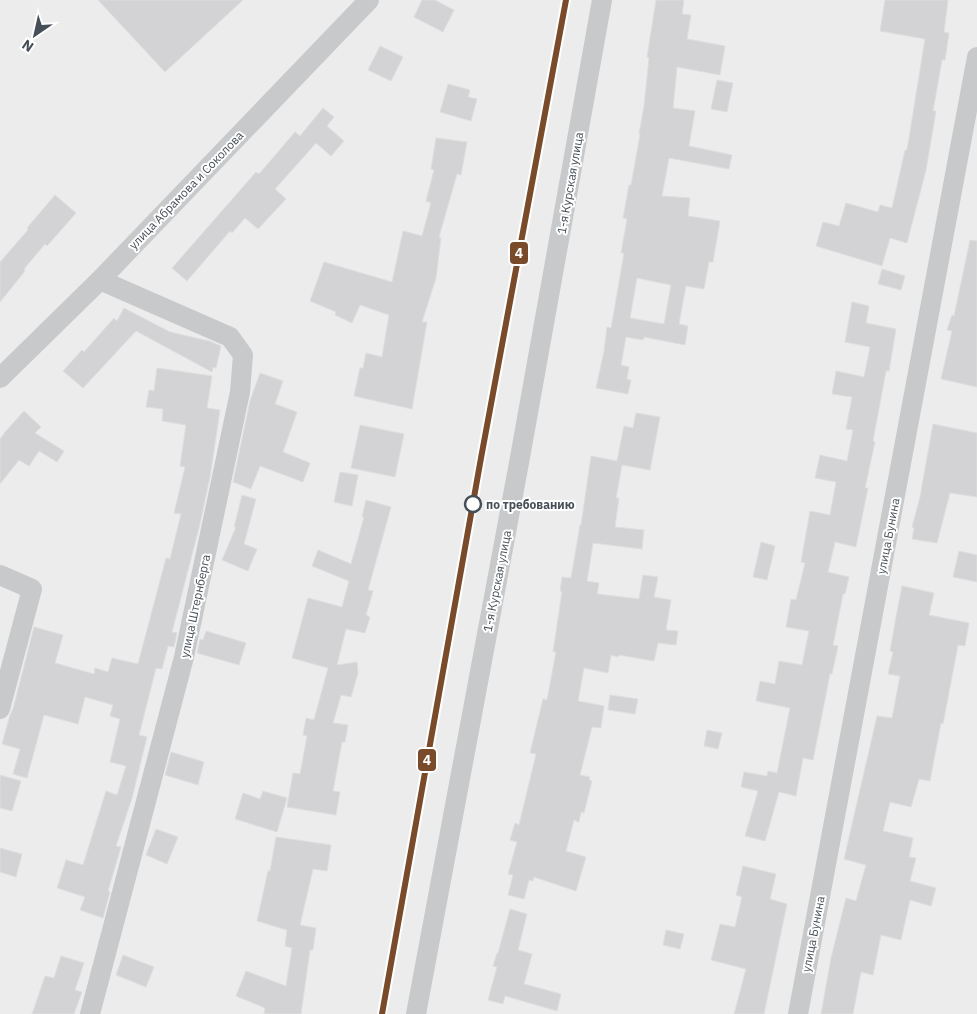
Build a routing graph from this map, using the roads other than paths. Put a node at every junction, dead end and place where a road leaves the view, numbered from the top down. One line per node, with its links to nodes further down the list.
1 (369, 0): 4 (street, улица Абрамова и Соколова)
2 (602, 0): 9 (street, 1-я Курская улица)
3 (977, 57): 10 (street, улица Бунина)
4 (100, 280): 5 (street, улица Абрамова и Соколова); 8 (street, улица Штернберга)
5 (0, 378)
6 (0, 575): 7 (street)
7 (0, 709)
8 (90, 1014)
9 (416, 1014)
10 (798, 1014)

